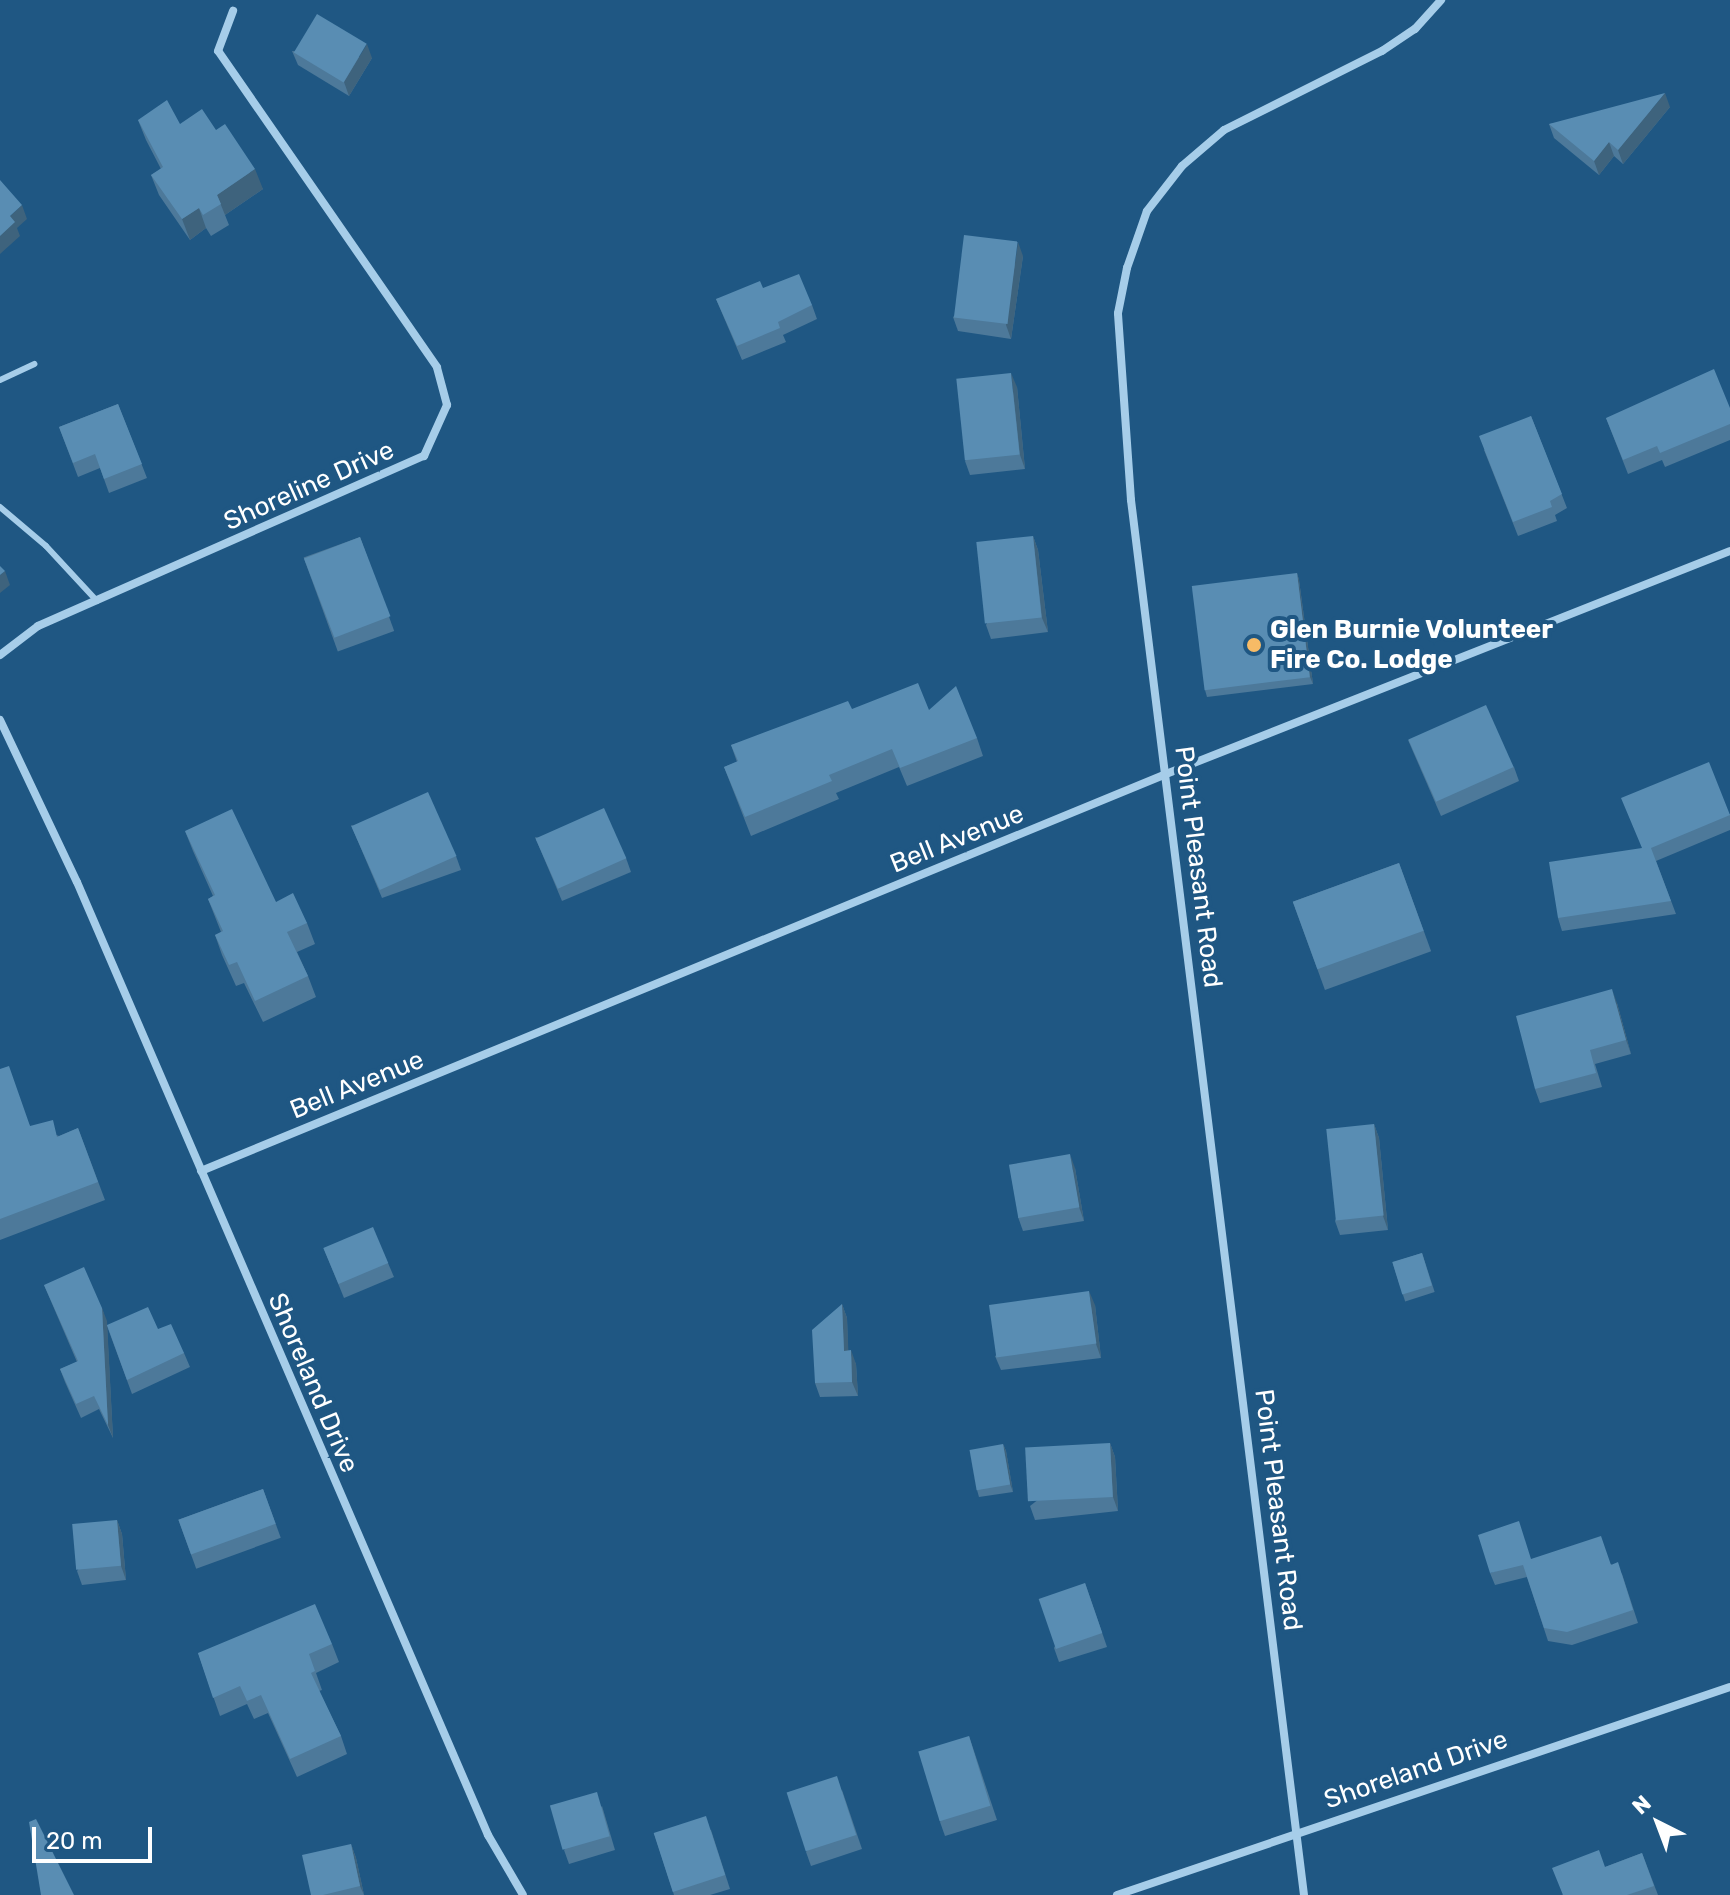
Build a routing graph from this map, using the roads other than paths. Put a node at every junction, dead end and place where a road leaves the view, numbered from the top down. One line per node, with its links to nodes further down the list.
1 (1441, 0): 10 (street, Point Pleasant Road)
2 (233, 11): 7 (street, Shoreline Drive)
3 (34, 364): 4 (lane)
4 (0, 380)
5 (0, 507): 7 (lane)
6 (1730, 551): 10 (street, Bell Avenue)
7 (97, 601): 8 (street, Shoreline Drive)
8 (0, 655)
9 (0, 720): 11 (street, Shoreland Drive)
10 (1166, 774): 11 (street, Bell Avenue); 13 (street, Point Pleasant Road)
11 (201, 1171): 14 (street, Shoreland Drive)
12 (1730, 1687): 13 (street, Shoreland Drive)
13 (1297, 1831): 15 (street, Shoreland Drive); 16 (street, Point Pleasant Road)
14 (523, 1895)
15 (1117, 1895)
16 (1304, 1895)

